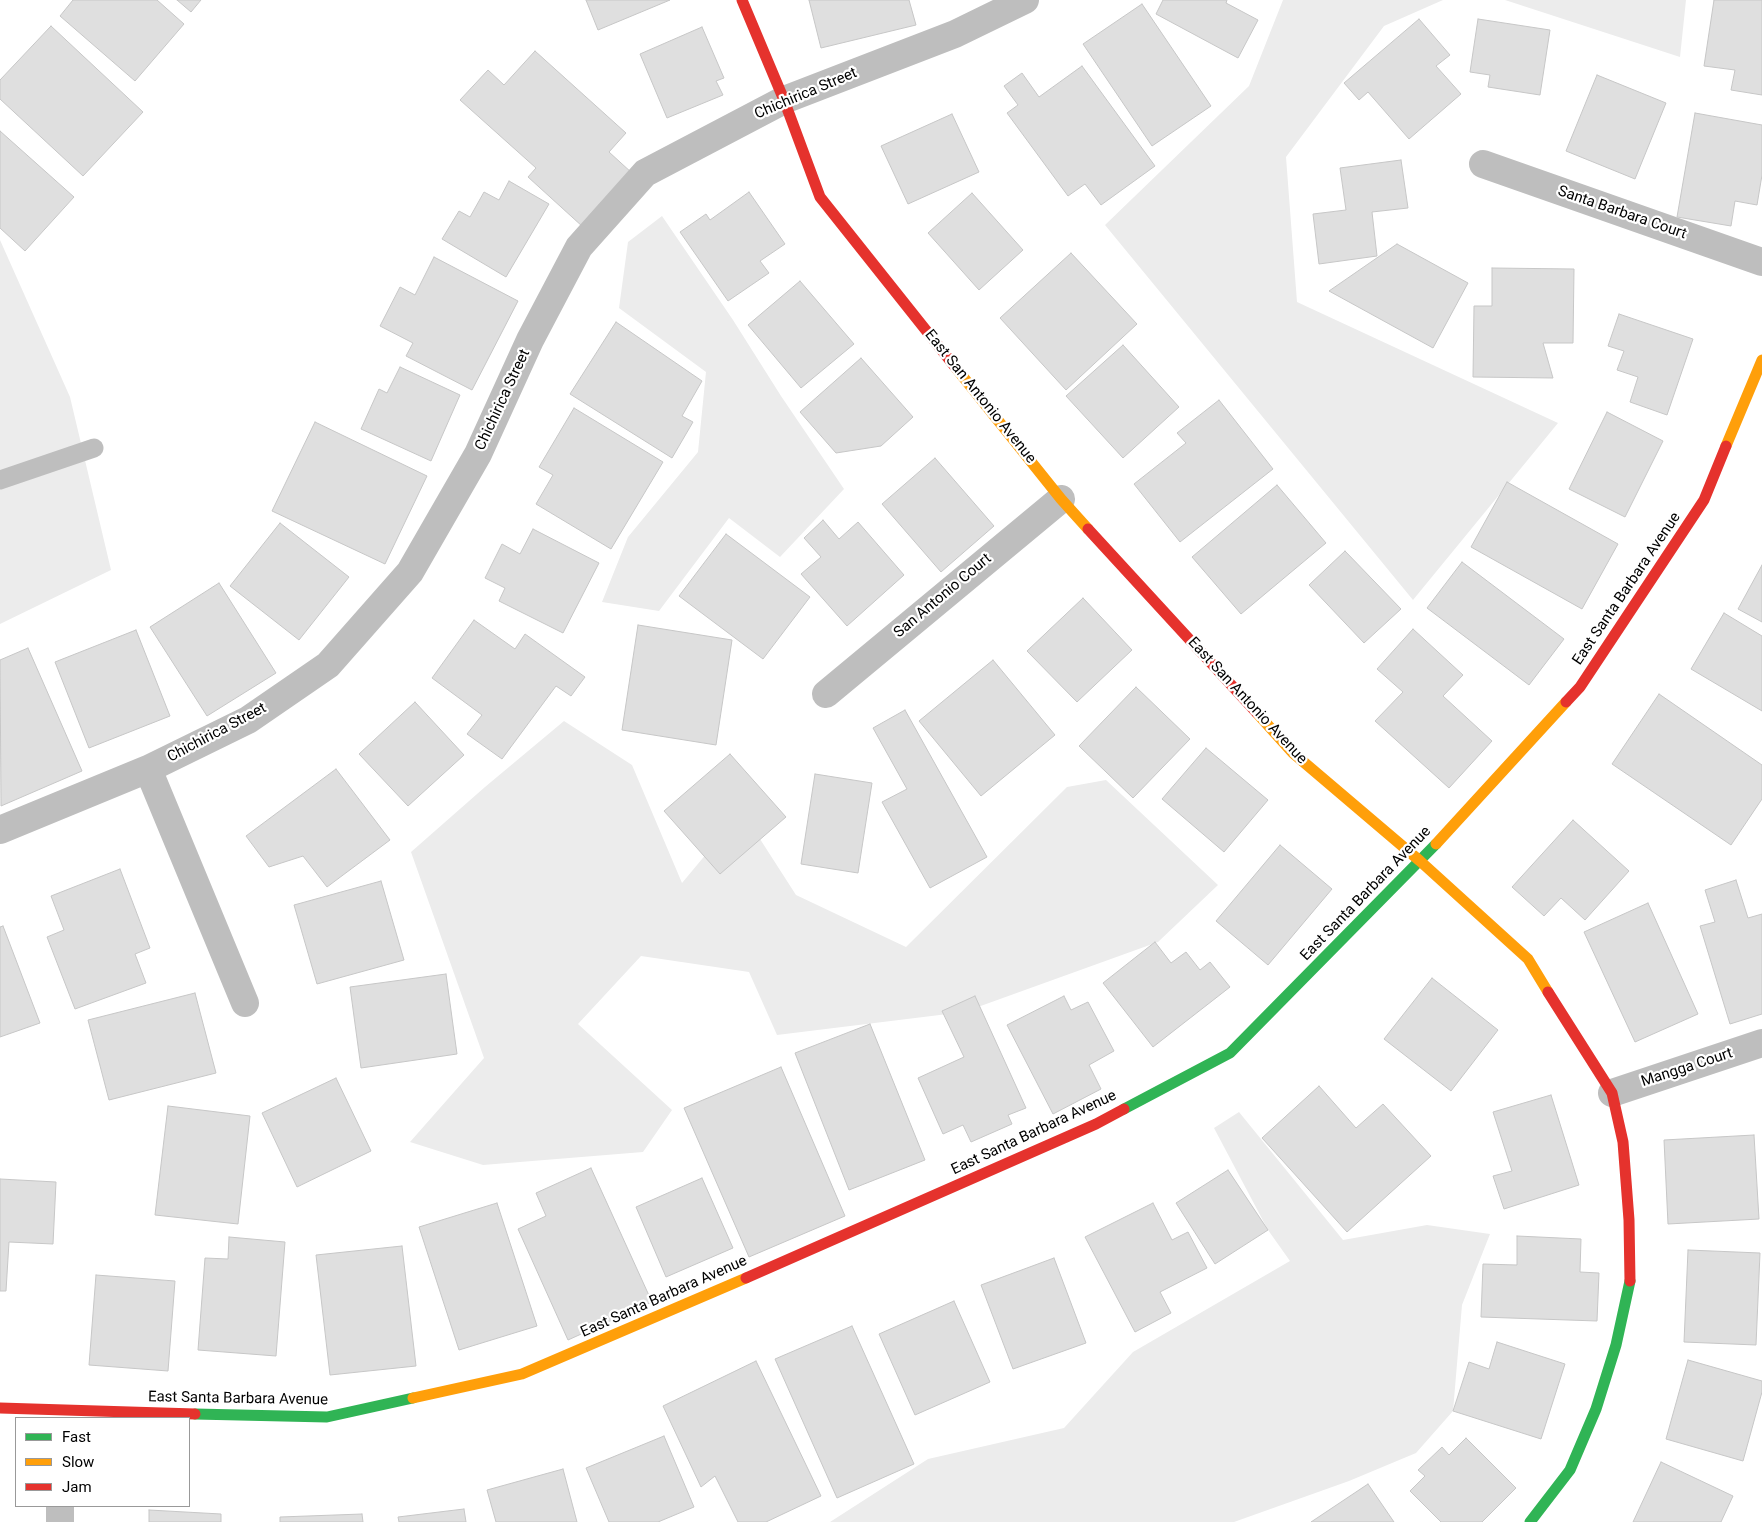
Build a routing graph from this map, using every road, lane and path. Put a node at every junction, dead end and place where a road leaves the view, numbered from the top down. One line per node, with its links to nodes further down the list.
1 (742, 0): 3 (street, East San Antonio Avenue)
2 (1025, 0): 3 (street, Chichirica Street)
3 (784, 100): 9 (street, East San Antonio Avenue); 11 (street, Chichirica Street)
4 (1483, 164): 5 (street, Santa Barbara Court)
5 (1762, 262)
6 (1762, 360): 13 (street, East Santa Barbara Avenue)
7 (94, 448): 8 (lane)
8 (0, 480)
9 (1061, 499): 10 (street, San Antonio Court); 13 (street, East San Antonio Avenue)
10 (826, 694)
11 (148, 769): 12 (street, Chichirica Street); 14 (street)
12 (0, 830)
13 (1420, 861): 16 (street, East San Antonio Avenue); 18 (street, East Santa Barbara Avenue)
14 (245, 1003)
15 (1762, 1043): 16 (street, Mangga Court)
16 (1612, 1093): 21 (street, East San Antonio Avenue)
17 (0, 1408): 18 (street, East Santa Barbara Avenue)
18 (58, 1415)
19 (60, 1507): 20 (street)
20 (60, 1522)
21 (1530, 1522)

